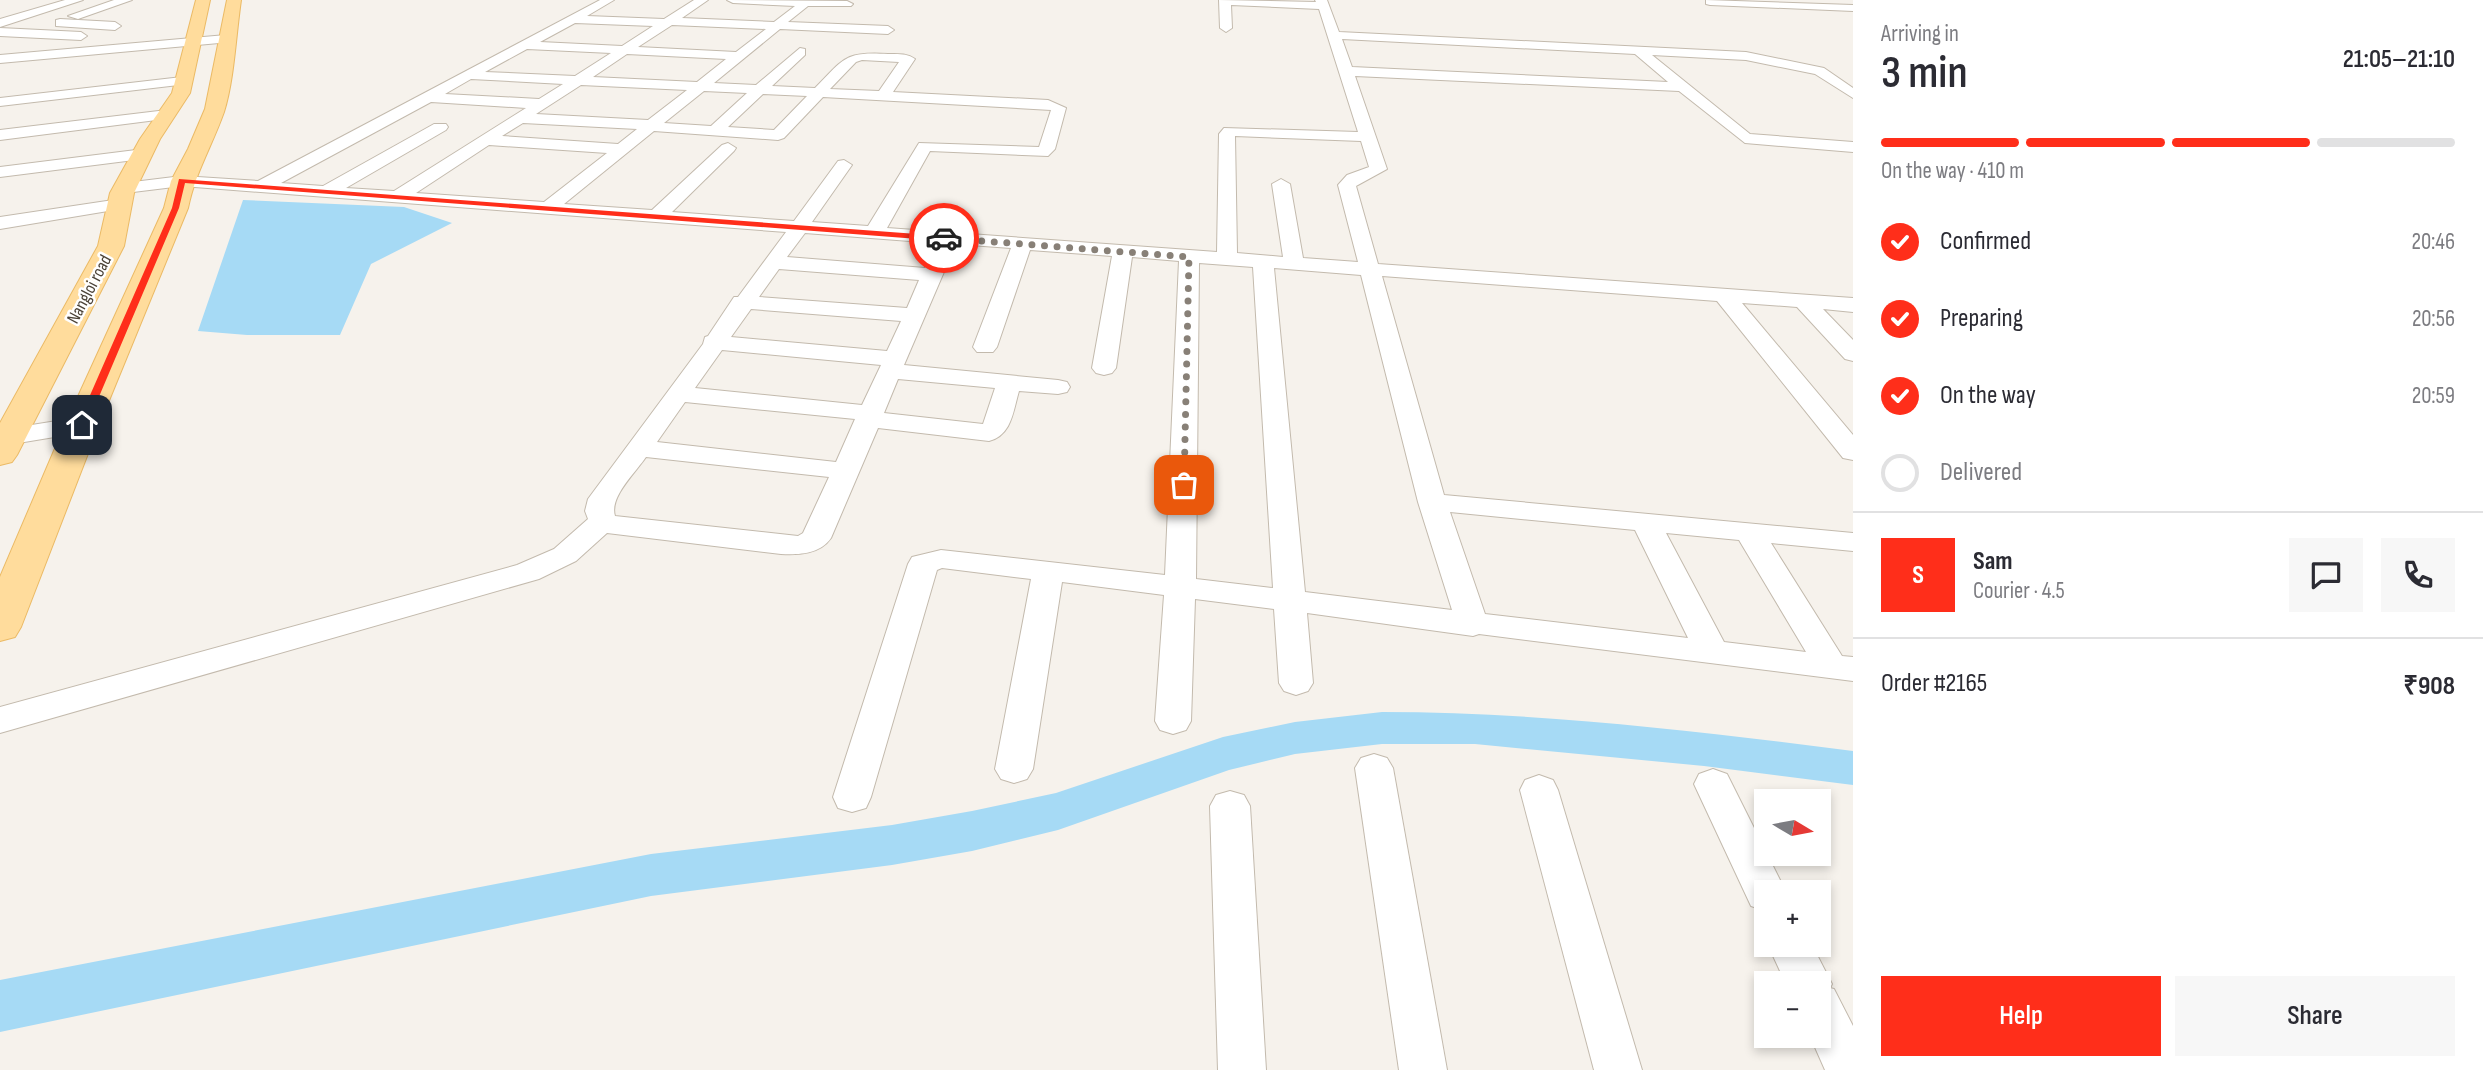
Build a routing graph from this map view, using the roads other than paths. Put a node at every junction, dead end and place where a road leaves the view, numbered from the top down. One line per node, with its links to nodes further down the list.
1 (78, 0): 20 (street)
2 (126, 0): 21 (street)
3 (203, 0): 36 (main road, Nangloi road)
4 (234, 0): 33 (main road)
5 (608, 0): 13 (street)
6 (702, 0): 15 (street)
7 (733, 0): 8 (street)
8 (807, 1): 17 (street); 17 (street)
9 (1225, 1): 12 (street); 25 (street)
10 (1710, 2): 14 (street)
11 (1322, 3): 12 (street); 30 (street)
12 (1274, 6)
13 (594, 8): 15 (street); 19 (street)
14 (1853, 8)
15 (686, 10): 17 (street); 22 (street)
16 (1724, 12): 18 (street)
17 (792, 13): 23 (street)
18 (1853, 17)
19 (572, 19): 22 (street); 29 (street)
20 (3, 21): 21 (street)
21 (53, 22): 24 (street)
22 (668, 22): 23 (street); 31 (street)
23 (776, 25): 26 (street); 35 (street)
24 (116, 26)
25 (1226, 28)
26 (888, 30)
27 (0, 32): 28 (street)
28 (130, 32)
29 (547, 33): 31 (street); 34 (street)
30 (1333, 35): 37 (street); 48 (street)
31 (644, 37): 32 (street); 38 (street)
32 (672, 38)
33 (226, 39): 36 (street); 77 (main road)
34 (524, 46): 38 (street); 41 (street)
35 (744, 46): 38 (street); 47 (street)
36 (186, 50): 40 (street); 59 (street); 63 (main road, Nangloi road)
37 (1639, 50): 51 (street); 55 (street)
38 (623, 51): 44 (street)
39 (800, 52): 53 (street)
40 (0, 58)
41 (497, 60): 42 (street); 49 (street)
42 (523, 61)
43 (574, 65): 44 (street)
44 (599, 66): 45 (street); 50 (street)
45 (625, 67)
46 (691, 70): 47 (street)
47 (717, 71): 52 (street)
48 (1347, 71): 51 (street); 70 (street)
49 (468, 75): 50 (street); 57 (street)
50 (576, 82): 52 (street); 60 (street)
51 (1683, 87): 71 (street)
52 (696, 88): 53 (street); 62 (street)
53 (762, 89): 54 (street); 67 (street)
54 (820, 92): 56 (street); 56 (street); 67 (street)
55 (1853, 94)
56 (884, 95): 87 (street)
57 (428, 97): 60 (street); 65 (street)
58 (576, 101): 60 (street)
59 (0, 102)
60 (545, 102): 64 (street)
61 (645, 105): 62 (street)
62 (673, 107): 66 (street)
63 (167, 114): 69 (street); 74 (main road, Nangloi road)
64 (520, 118): 66 (street); 68 (street)
65 (380, 123): 79 (street); 80 (street)
66 (653, 126): 67 (street); 73 (street)
67 (715, 131)
68 (487, 134): 73 (street); 82 (street)
69 (0, 135)
70 (1368, 138): 92 (street); 96 (street)
71 (1853, 147)
72 (728, 148): 84 (street)
73 (620, 149): 83 (street)
74 (144, 153): 76 (street); 81 (main road, Nangloi road)
75 (844, 165): 86 (street)
76 (0, 172)
77 (182, 181): 79 (street); 81 (street); 112 (main road)
78 (1281, 184): 95 (street)
79 (262, 186): 80 (street)
80 (327, 191): 82 (street)
81 (122, 196): 85 (street); 113 (main road, Nangloi road)
82 (398, 197): 83 (street)
83 (548, 208): 84 (street)
84 (657, 216): 86 (street)
85 (0, 223)
86 (798, 228): 87 (street); 93 (street)
87 (874, 233): 88 (street)
88 (948, 239): 89 (street); 97 (street)
89 (1022, 244): 90 (street); 104 (street)
90 (1123, 252): 91 (street); 107 (street)
91 (1189, 257): 92 (street); 123 (street)
92 (1227, 260): 94 (street)
93 (773, 262): 97 (street); 99 (street)
94 (1263, 262): 95 (street); 124 (street)
95 (1294, 264): 96 (street)
96 (1369, 270): 98 (street); 117 (street)
97 (932, 275): 102 (street)
98 (1724, 296): 100 (street); 115 (street)
99 (743, 302): 102 (street); 103 (street)
100 (1804, 302): 101 (street); 105 (street)
101 (1853, 305)
102 (914, 315): 106 (street)
103 (713, 342): 106 (street); 110 (street)
104 (985, 347)
105 (1853, 354)
106 (892, 365): 108 (street); 111 (street)
107 (1104, 368)
108 (1009, 382): 109 (street); 111 (street)
109 (1058, 387)
110 (676, 394): 111 (street); 114 (street)
111 (870, 416): 116 (street)
112 (82, 425): 113 (street); 126 (main road)
113 (3, 443)
114 (638, 448): 116 (street); 118 (street)
115 (1853, 452)
116 (845, 471): 118 (street)
117 (1432, 502): 119 (street); 125 (street)
118 (603, 521): 130 (street)
119 (1645, 521): 120 (street); 127 (street)
120 (1749, 531): 121 (street); 128 (street)
121 (1853, 542)
122 (1048, 571): 123 (street); 133 (street); 136 (street)
123 (1180, 588): 124 (street); 131 (street)
124 (1289, 602): 125 (street); 129 (street)
125 (1473, 625): 127 (street)
126 (0, 627)
127 (1713, 653): 128 (street)
128 (1843, 668)
129 (1296, 683)
130 (0, 720)
131 (1173, 721)
132 (1374, 768): 141 (street)
133 (1014, 769)
134 (1713, 784): 138 (street)
135 (1539, 790): 142 (street)
136 (852, 797)
137 (1230, 806): 140 (street)
138 (1759, 880)
139 (1831, 1031): 143 (street)
140 (1242, 1070)
141 (1423, 1070)
142 (1618, 1070)
143 (1850, 1070)

